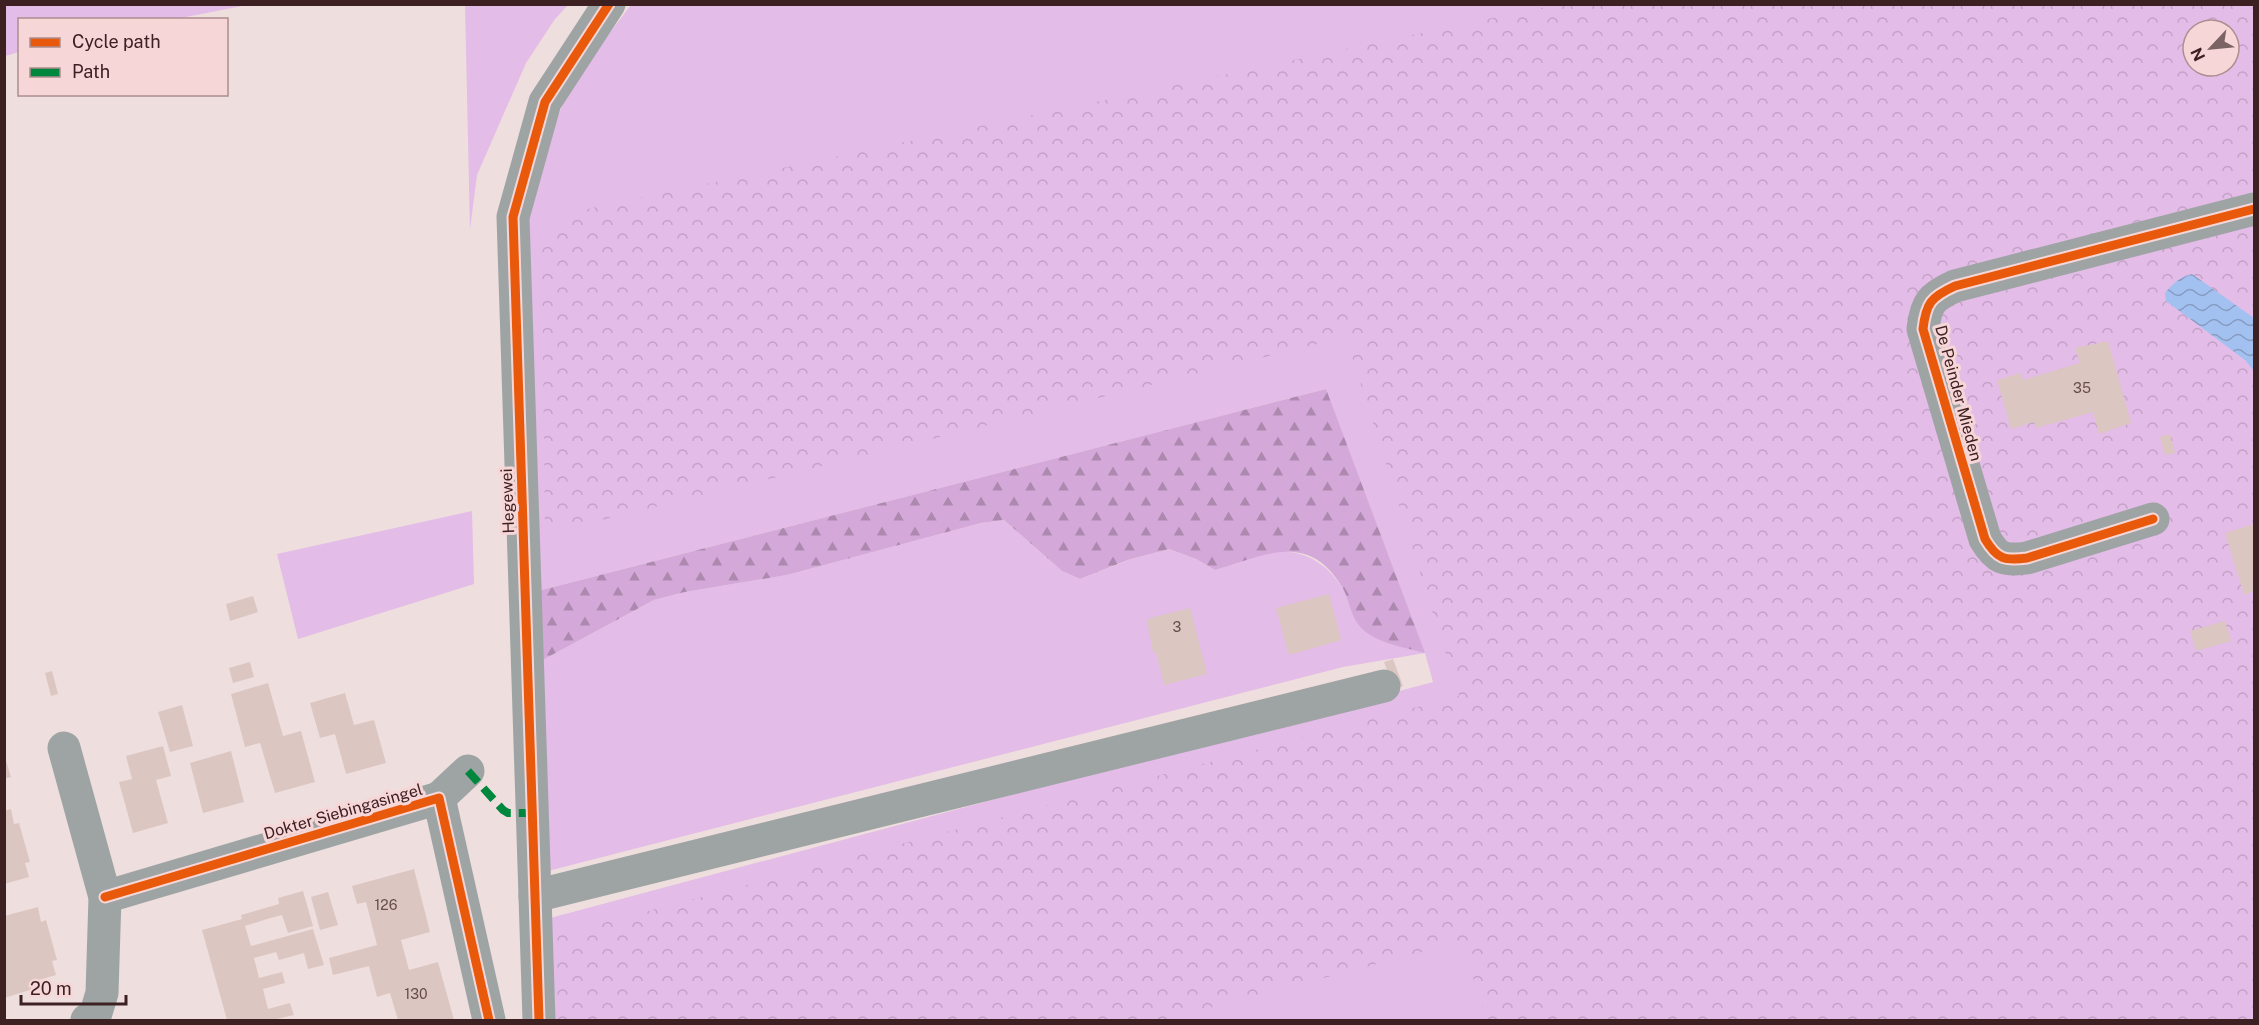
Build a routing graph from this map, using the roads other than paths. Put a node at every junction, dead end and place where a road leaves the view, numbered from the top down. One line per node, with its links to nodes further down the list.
1 (609, 4): 8 (street, Hegewei)
2 (2254, 209): 3 (street, De Peinder Mieden)
3 (2153, 519)
4 (1384, 686): 8 (street)
5 (64, 747): 9 (street)
6 (468, 771): 7 (street, Dokter Siebingasingel)
7 (439, 798): 9 (street, Dokter Siebingasingel); 11 (street, Dokter Siebingasingel)
8 (535, 896): 12 (street, Hegewei)
9 (105, 897): 10 (street)
10 (87, 1020)
11 (489, 1020)
12 (539, 1020)

